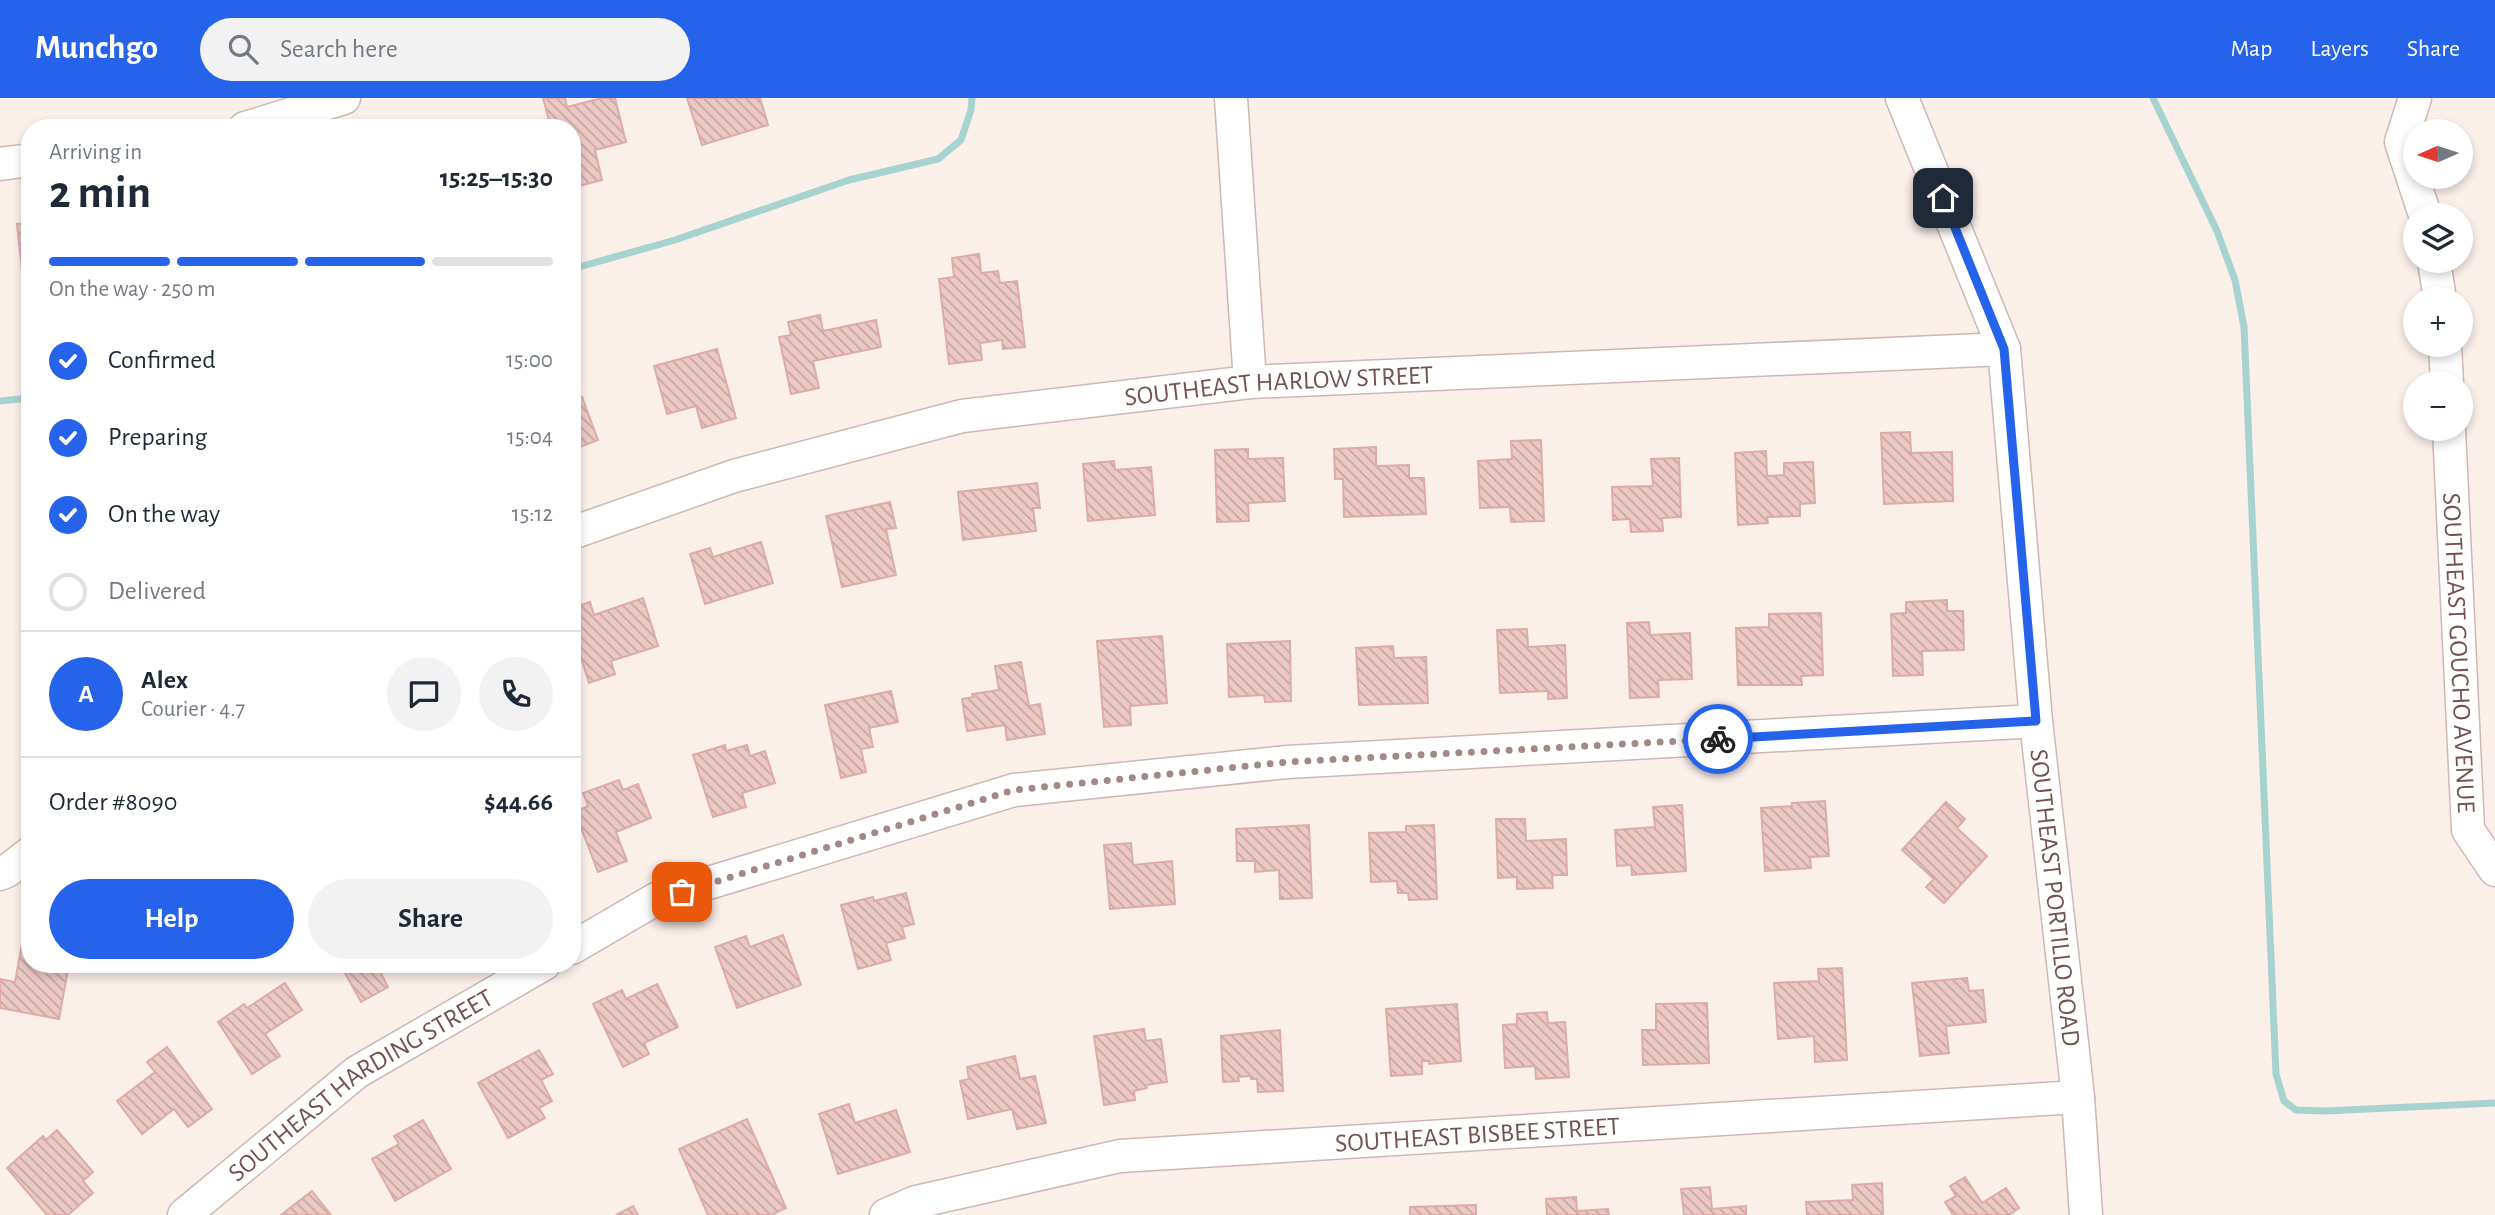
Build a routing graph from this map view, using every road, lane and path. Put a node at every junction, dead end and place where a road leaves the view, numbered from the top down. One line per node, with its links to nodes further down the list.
1 (344, 98): 5 (street)
2 (1231, 98): 10 (street)
3 (1902, 98): 9 (street, SOUTHEAST PORTILLO ROAD)
4 (2416, 98): 8 (street)
5 (275, 119)
6 (21, 161): 7 (street)
7 (0, 164)
8 (2421, 203)
9 (2004, 349): 10 (street, SOUTHEAST HARLOW STREET); 13 (street, SOUTHEAST PORTILLO ROAD)
10 (1250, 382): 12 (street, SOUTHEAST HARLOW STREET)
11 (2450, 441): 15 (street, SOUTHEAST GOUCHO AVENUE)
12 (581, 530)
13 (2036, 721): 17 (street); 19 (street, SOUTHEAST PORTILLO ROAD)
14 (21, 860): 16 (street)
15 (2494, 870)
16 (0, 874)
17 (581, 943)
18 (528, 973): 20 (street, SOUTHEAST HARDING STREET)
19 (2078, 1097): 21 (street, SOUTHEAST BISBEE STREET); 22 (street, SOUTHEAST PORTILLO ROAD)
20 (184, 1215)
21 (886, 1215)
22 (2086, 1215)

